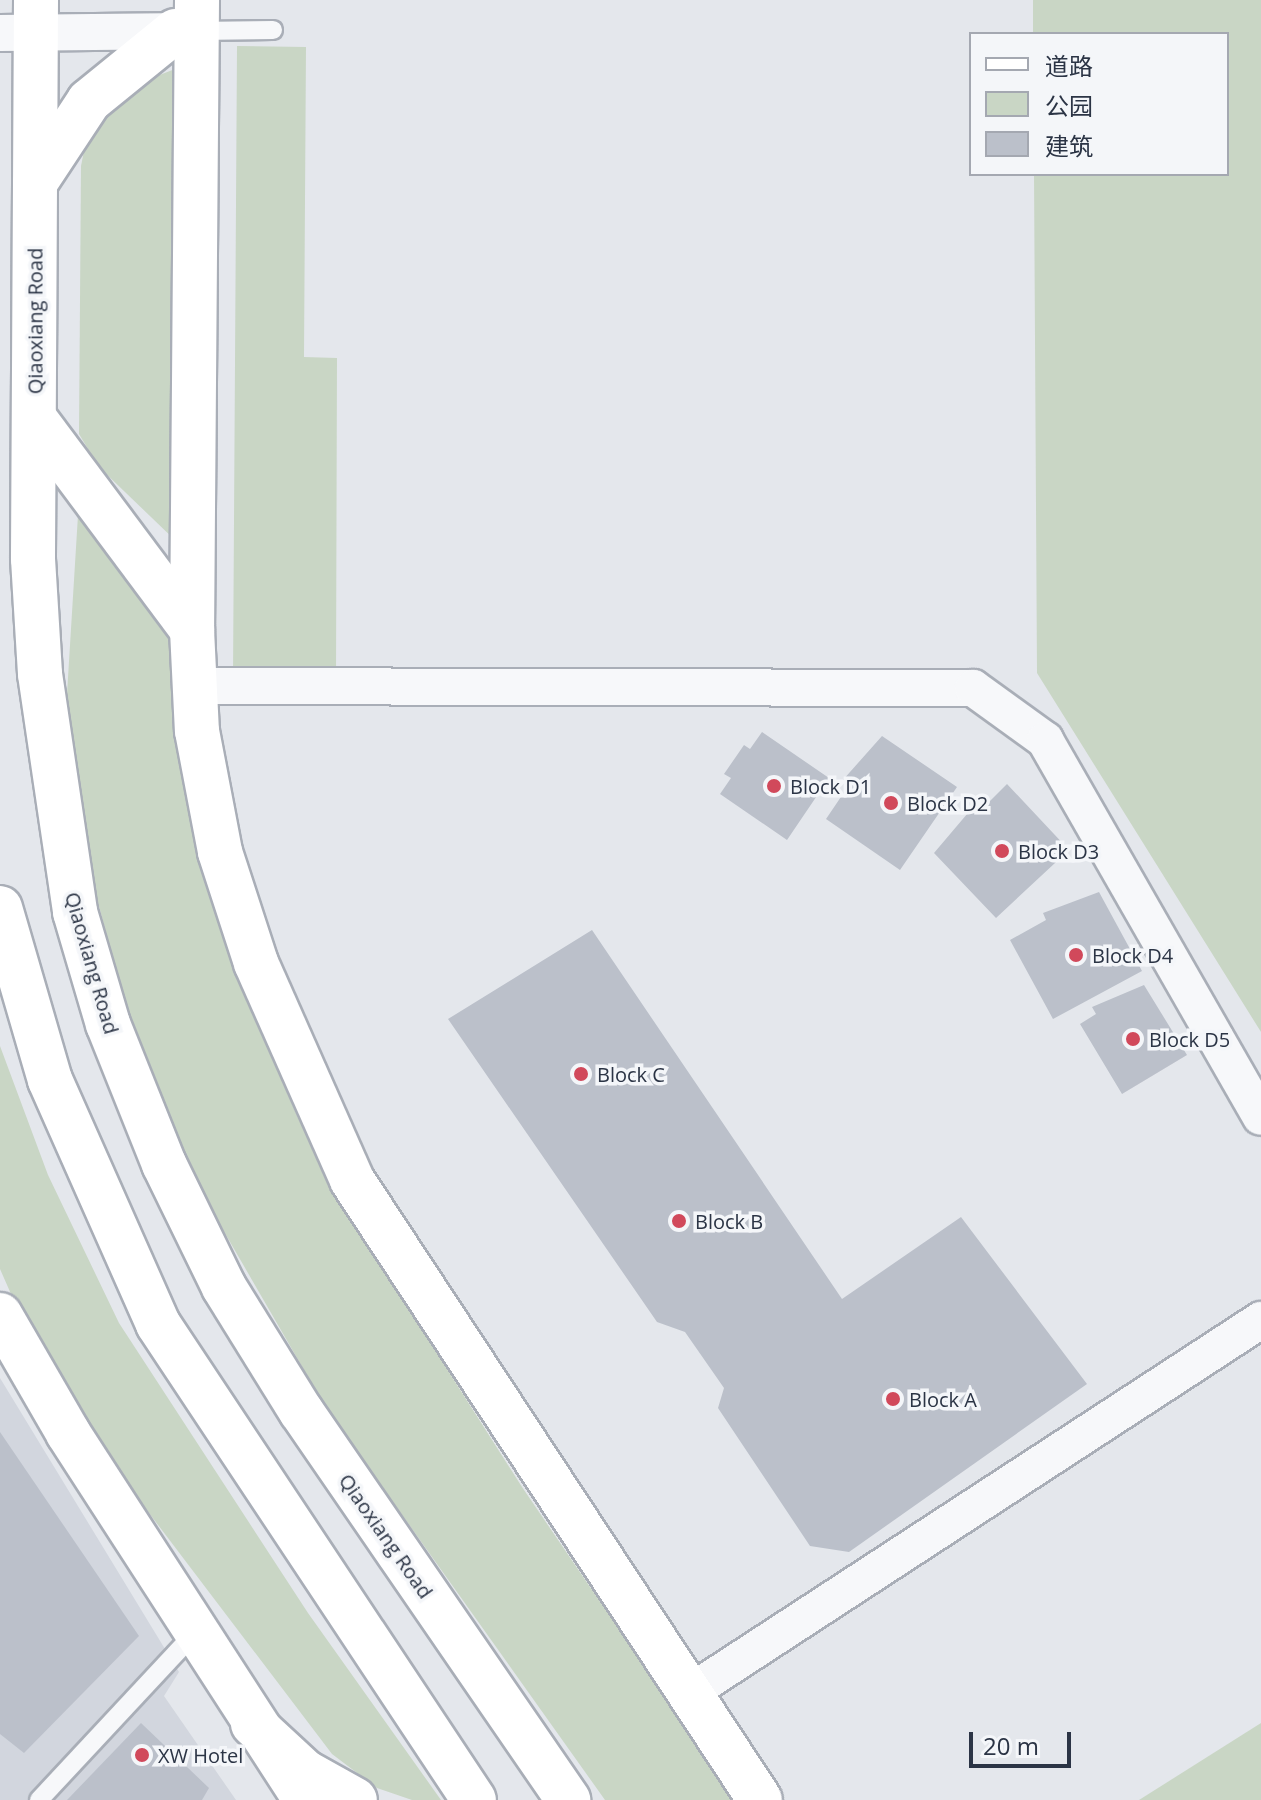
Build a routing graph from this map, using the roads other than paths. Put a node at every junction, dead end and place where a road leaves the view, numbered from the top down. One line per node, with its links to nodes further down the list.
1 (189, 21): 2 (street); 3 (lane); 4 (main road); 6 (main road)
2 (24, 22): 4 (main road, Qiaoxiang Road)
3 (273, 30)
4 (23, 191): 5 (main road, Qiaoxiang Road)
5 (35, 419): 6 (main road); 19 (main road, Qiaoxiang Road)
6 (192, 630): 7 (main road)
7 (195, 686): 9 (street); 13 (main road)
8 (0, 908): 18 (main road)
9 (1261, 1117)
10 (0, 1315): 12 (main road)
11 (1261, 1320): 13 (street)
12 (195, 1633): 14 (main road); 15 (lane)
13 (689, 1693): 20 (main road)
14 (253, 1724): 16 (main road); 17 (main road)
15 (39, 1800)
16 (305, 1800)
17 (355, 1800)
18 (474, 1800)
19 (568, 1800)
20 (760, 1800)

